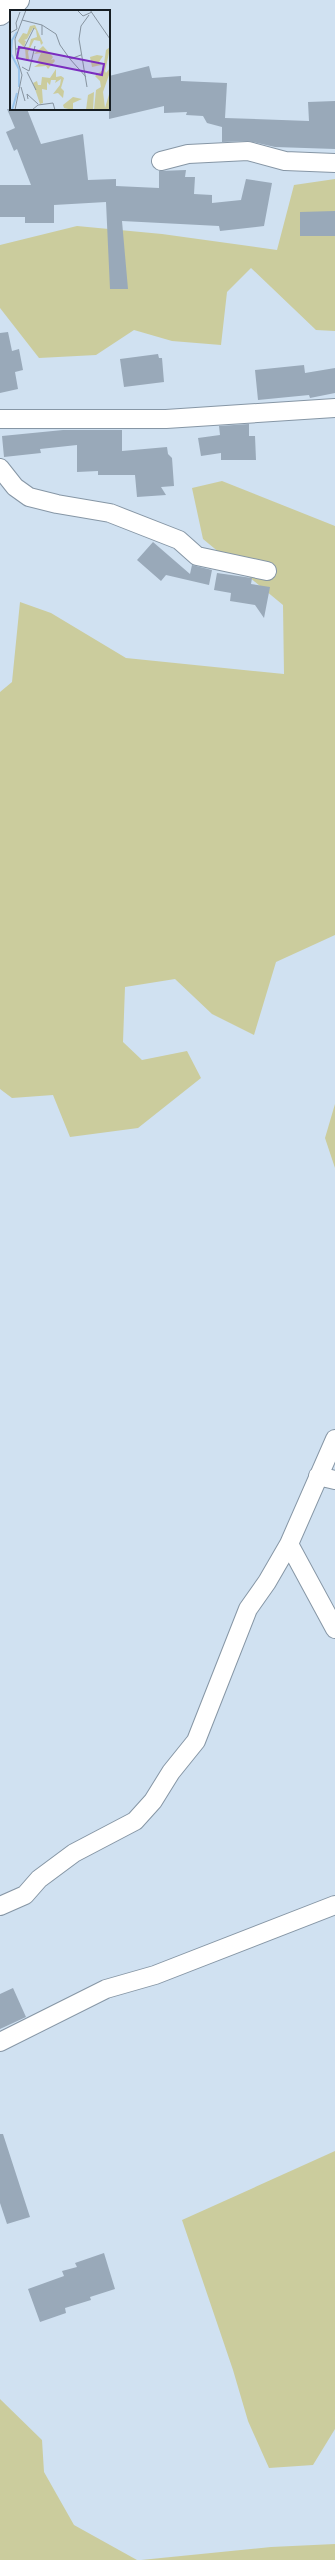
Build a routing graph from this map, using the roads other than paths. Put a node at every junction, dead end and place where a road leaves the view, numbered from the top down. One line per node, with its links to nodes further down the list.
1 (18, 0): 2 (street)
2 (0, 14)
3 (161, 161): 4 (street)
4 (335, 163)
5 (335, 408): 6 (street)
6 (0, 419)
7 (0, 469): 8 (street); 9 (street)
8 (4, 495)
9 (267, 571)
10 (335, 1439): 11 (street)
11 (318, 1476): 12 (street); 13 (street)
12 (335, 1480)
13 (289, 1544): 14 (street); 16 (street)
14 (335, 1629)
15 (335, 1905): 17 (street)
16 (0, 1906)
17 (0, 2042)

